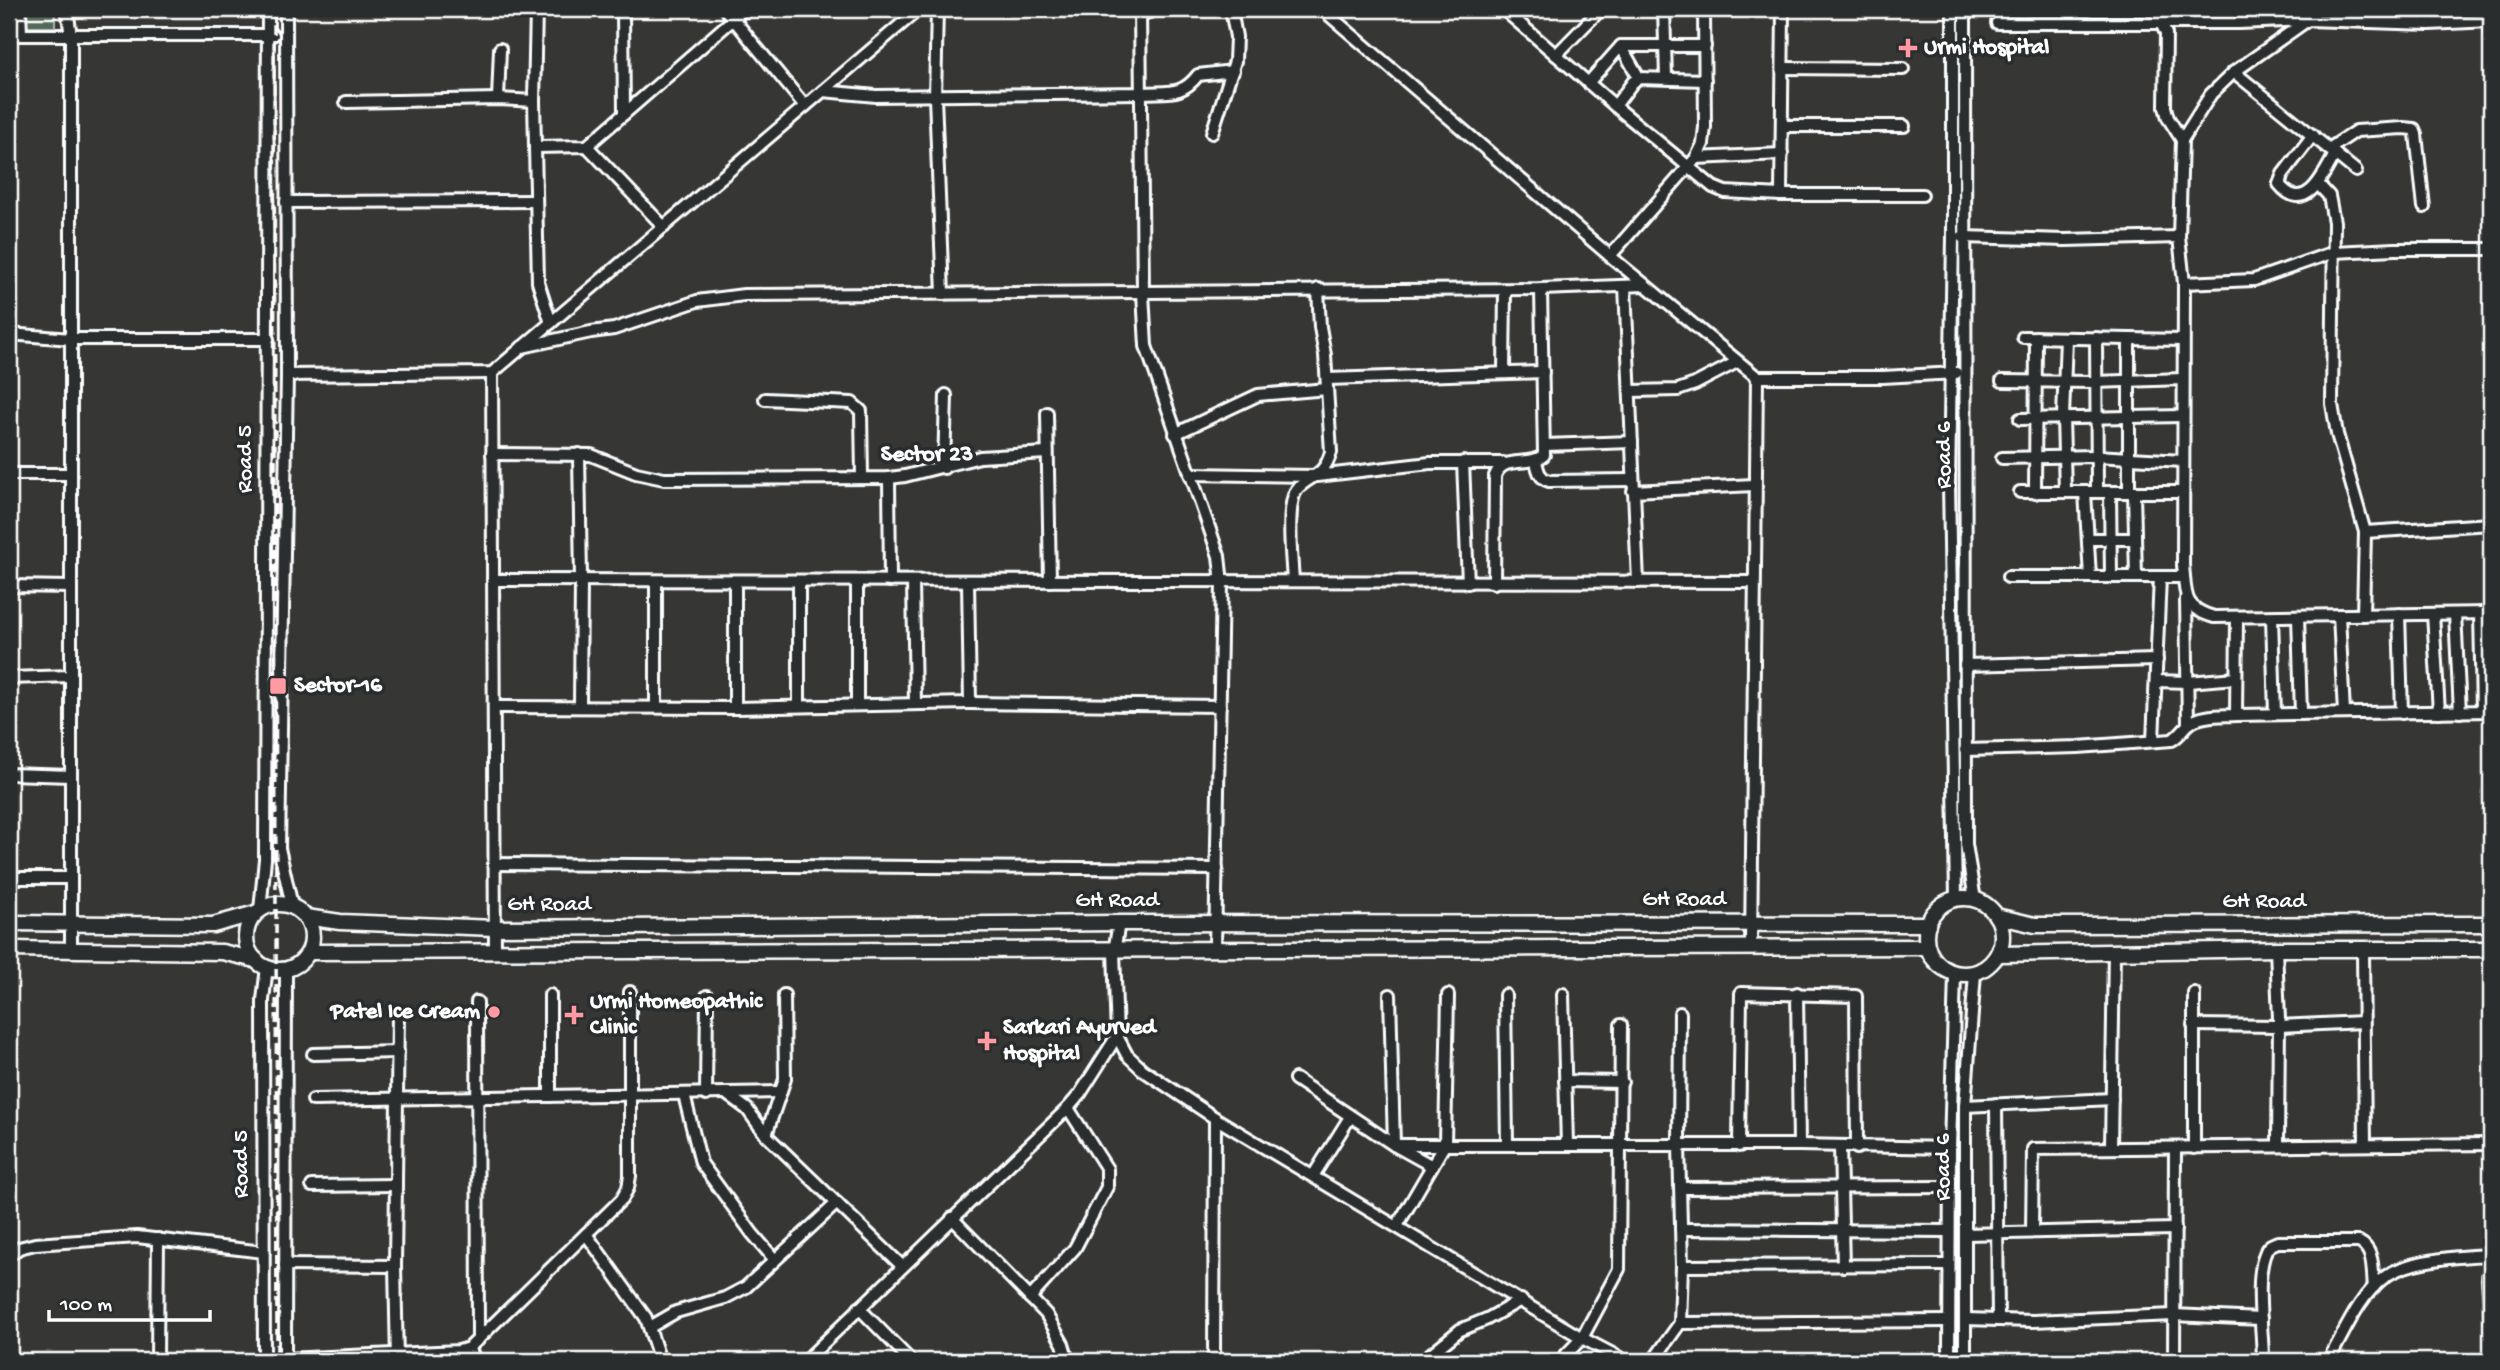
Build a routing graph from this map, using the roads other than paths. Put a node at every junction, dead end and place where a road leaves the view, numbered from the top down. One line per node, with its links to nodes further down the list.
1 (20, 9): 35 (street)
2 (67, 9): 37 (street)
3 (268, 9): 36 (street, Road 5)
4 (286, 9): 38 (street, Road 5)
5 (536, 9): 56 (street)
6 (623, 9): 60 (street)
7 (725, 9): 27 (street)
8 (745, 9): 27 (street)
9 (919, 9): 52 (street)
10 (937, 9): 54 (street)
11 (1158, 9): 26 (street)
12 (1231, 9): 46 (street)
13 (1323, 9): 84 (street)
14 (1503, 9): 43 (street)
15 (1601, 9): 43 (street)
16 (1664, 9): 39 (street)
17 (1704, 9): 40 (street)
18 (1783, 9): 44 (street)
19 (1952, 9): 79 (street, Road 6)
20 (1965, 9): 80 (street, Road 6)
21 (2035, 9): 31 (street)
22 (2155, 9): 32 (street)
23 (2317, 9): 28 (street)
24 (2430, 9): 33 (street)
25 (2491, 9): 29 (street)
26 (1140, 12): 53 (street)
27 (733, 19): 59 (street); 60 (street)
28 (2308, 20): 32 (street); 33 (street); 47 (street)
29 (2491, 22): 33 (street); 34 (street)
30 (1997, 23): 31 (street)
31 (2036, 23): 32 (street)
32 (2162, 23): 65 (street)
33 (2429, 24)
34 (2491, 32)
35 (15, 35): 37 (street)
36 (268, 35): 37 (street); 38 (street); 100 (street, Road 5)
37 (71, 36): 99 (street)
38 (286, 36): 76 (street, Road 5)
39 (1665, 45): 40 (street); 41 (street); 49 (street)
40 (1704, 46): 50 (street)
41 (1620, 47): 48 (street); 51 (street)
42 (500, 49): 55 (street)
43 (1556, 55): 51 (street)
44 (1783, 68): 45 (street); 61 (street)
45 (1903, 69)
46 (1233, 71): 53 (street); 63 (street)
47 (2234, 72): 64 (street); 65 (street)
48 (1639, 78): 49 (street); 58 (street)
49 (1666, 78): 50 (street)
50 (1705, 79): 70 (street)
51 (1588, 83): 58 (street)
52 (823, 91): 54 (street); 59 (street)
53 (1142, 93): 54 (street); 91 (street)
54 (935, 97): 92 (street)
55 (498, 99): 56 (street); 57 (street)
56 (534, 100): 67 (street)
57 (346, 102)
58 (1615, 106): 70 (street)
59 (804, 107): 78 (street)
60 (624, 114): 66 (street)
61 (1783, 126): 62 (street); 69 (street)
62 (1904, 126)
63 (1212, 133)
64 (2313, 135): 68 (street); 72 (street)
65 (2182, 140): 81 (street)
66 (587, 146): 67 (street); 78 (street)
67 (536, 147): 75 (street)
68 (2332, 151): 71 (street); 72 (street); 77 (street)
69 (1782, 154): 70 (street); 73 (street)
70 (1693, 162): 73 (street); 84 (street)
71 (2356, 171)
72 (2318, 184): 83 (street)
73 (1781, 195): 74 (street)
74 (1922, 195)
75 (536, 201): 76 (street); 93 (street)
76 (286, 202): 110 (street, Road 5)
77 (2424, 207)
78 (664, 227): 93 (street)
79 (1953, 237): 80 (street); 108 (street, Road 6)
80 (1966, 237): 81 (street); 109 (street, Road 6)
81 (2179, 237): 85 (street)
82 (2491, 249): 83 (street)
83 (2334, 253): 85 (street); 161 (street)
84 (1610, 256): 86 (street)
85 (2184, 283): 102 (street)
86 (1645, 285): 87 (street); 104 (street)
87 (1625, 286): 90 (street); 119 (street)
88 (1318, 289): 89 (street); 91 (street); 118 (street)
89 (1505, 289): 90 (street); 107 (street)
90 (1541, 289): 105 (street)
91 (1143, 293): 92 (street); 129 (street)
92 (943, 294): 103 (street)
93 (551, 323): 103 (street)
94 (9, 334): 99 (street)
95 (2022, 337): 96 (street)
96 (2036, 337): 97 (street); 115 (street)
97 (2066, 338): 98 (street); 116 (street)
98 (2096, 338): 101 (street); 117 (street)
99 (71, 339): 100 (street); 146 (street)
100 (268, 339): 235 (street, Road 5)
101 (2129, 339): 102 (street); 114 (street)
102 (2183, 341): 112 (street)
103 (522, 347): 106 (street)
104 (1737, 362): 111 (street); 119 (street)
105 (1543, 372): 107 (street); 131 (street)
106 (492, 373): 110 (street); 133 (street)
107 (1504, 373): 118 (street)
108 (1950, 373): 109 (street); 111 (street); 232 (street, Road 6)
109 (1966, 373): 200 (street, Road 6)
110 (287, 375): 234 (street, Road 5)
111 (1757, 377): 152 (street)
112 (2183, 379): 114 (street); 124 (street)
113 (2002, 381): 115 (street)
114 (2129, 381): 117 (street); 123 (street)
115 (2035, 382): 116 (street); 127 (street)
116 (2064, 382): 117 (street); 125 (street)
117 (2095, 382): 126 (street)
118 (1327, 384): 129 (street); 148 (street)
119 (1630, 391): 130 (street)
120 (946, 395): 144 (street)
121 (765, 399): 149 (street)
122 (1046, 413): 132 (street)
123 (2129, 416): 124 (street); 126 (street); 139 (street)
124 (2183, 416): 141 (street)
125 (2063, 417): 126 (street); 127 (street); 138 (street)
126 (2095, 417): 135 (street)
127 (2035, 418): 128 (street); 136 (street)
128 (2020, 419)
129 (1175, 434): 147 (street)
130 (1632, 442): 131 (street); 151 (street)
131 (1545, 445): 140 (street)
132 (1047, 453): 144 (street); 179 (street)
133 (492, 454): 134 (street); 171 (street)
134 (579, 454): 149 (street); 172 (street)
135 (2096, 456): 138 (street); 139 (street); 156 (street)
136 (2035, 457): 137 (street); 138 (street); 154 (street)
137 (2002, 458)
138 (2064, 458): 155 (street)
139 (2128, 458): 141 (street); 158 (street)
140 (1536, 461): 143 (street); 151 (street)
141 (2183, 461): 159 (street)
142 (1463, 462): 143 (street); 148 (street); 185 (street)
143 (1503, 463): 186 (street)
144 (944, 468): 150 (street)
145 (9, 474): 146 (street)
146 (71, 474): 188 (street)
147 (1190, 474): 148 (street); 184 (street)
148 (1317, 476): 180 (street)
149 (862, 478): 150 (street)
150 (889, 478): 176 (street)
151 (1633, 485): 152 (street); 182 (street)
152 (1754, 485): 183 (street)
153 (2020, 492): 154 (street)
154 (2035, 492): 155 (street)
155 (2065, 492): 156 (street)
156 (2091, 492): 157 (street); 162 (street)
157 (2110, 492): 158 (street); 163 (street)
158 (2132, 492): 159 (street); 164 (street)
159 (2183, 492): 170 (street)
160 (2491, 524): 161 (street)
161 (2365, 531): 195 (street)
162 (2088, 539): 163 (street); 166 (street)
163 (2110, 539): 164 (street); 167 (street)
164 (2136, 539): 168 (street)
165 (2008, 577): 166 (street)
166 (2090, 577): 167 (street)
167 (2111, 577): 168 (street)
168 (2136, 577): 169 (street)
169 (2160, 577): 170 (street); 199 (street)
170 (2184, 577): 189 (street)
171 (493, 580): 172 (street); 211 (street)
172 (582, 580): 181 (street); 212 (street)
173 (735, 581): 174 (street); 181 (street); 214 (street)
174 (799, 581): 175 (street); 209 (street)
175 (857, 581): 176 (street); 208 (street)
176 (890, 581): 177 (street)
177 (913, 581): 178 (street); 207 (street)
178 (968, 581): 179 (street); 206 (street)
179 (1050, 581): 184 (street)
180 (1293, 581): 184 (street); 185 (street)
181 (656, 582): 213 (street)
182 (1638, 582): 183 (street); 186 (street)
183 (1754, 582): 241 (street)
184 (1223, 583): 210 (street)
185 (1468, 583): 186 (street)
186 (1494, 583)
187 (9, 586): 188 (street)
188 (71, 587): 201 (street)
189 (2186, 599): 198 (street); 205 (street)
190 (2486, 613): 193 (street); 215 (street)
191 (2399, 614): 192 (street); 195 (street); 219 (street)
192 (2433, 614): 193 (street); 216 (street)
193 (2455, 614): 217 (street)
194 (2339, 615): 195 (street); 196 (street); 218 (street)
195 (2363, 615)
196 (2298, 616): 197 (street); 221 (street)
197 (2272, 617): 198 (street); 220 (street)
198 (2237, 618): 203 (street)
199 (2157, 660): 200 (street); 204 (street)
200 (1965, 665): 225 (street, Road 6)
201 (71, 677): 202 (street); 227 (street)
202 (9, 678)
203 (2236, 678): 205 (street); 222 (street)
204 (2156, 681): 205 (street); 224 (street)
205 (2188, 682): 223 (street)
206 (970, 703): 207 (street); 210 (street)
207 (915, 704): 208 (street)
208 (857, 705): 209 (street)
209 (799, 706): 214 (street)
210 (1220, 706): 229 (street)
211 (494, 707): 212 (street); 228 (street)
212 (580, 707): 213 (street)
213 (656, 707): 214 (street)
214 (735, 708)
215 (2487, 711): 217 (street)
216 (2439, 712): 217 (street); 219 (street)
217 (2460, 712)
218 (2344, 713): 219 (street); 221 (street)
219 (2402, 713)
220 (2275, 714): 221 (street); 222 (street)
221 (2301, 714)
222 (2236, 715): 223 (street)
223 (2188, 724): 224 (street)
224 (2153, 741): 225 (street)
225 (1965, 750): 233 (street, Road 6)
226 (9, 774): 227 (street)
227 (71, 776): 231 (street)
228 (495, 864): 229 (street); 245 (street)
229 (1217, 869): 243 (street)
230 (9, 878): 231 (street)
231 (71, 878): 239 (street)
232 (1956, 899): 233 (main road); 242 (main road)
233 (1975, 900): 236 (main road)
234 (292, 906): 235 (main road); 237 (main road)
235 (258, 912): 239 (main road); 259 (main road)
236 (1996, 916): 244 (main road, GH Road); 258 (main road)
237 (306, 917): 245 (main road, GH Road); 257 (main road)
238 (9, 923): 239 (main road)
239 (71, 923): 250 (street)
240 (1119, 923): 243 (main road, GH Road); 245 (main road, GH Road); 254 (street)
241 (1752, 923): 242 (main road, GH Road); 243 (main road, GH Road); 248 (street)
242 (1928, 924): 246 (main road)
243 (1216, 925): 247 (street)
244 (2491, 925)
245 (495, 928): 253 (street)
246 (1927, 947): 248 (main road, GH Road); 262 (main road)
247 (1215, 948): 248 (main road, GH Road); 254 (main road, GH Road)
248 (1751, 948)
249 (9, 949): 250 (main road)
250 (71, 949): 259 (main road)
251 (2276, 949): 255 (main road, GH Road); 256 (main road, GH Road); 279 (street)
252 (2491, 949): 256 (main road, GH Road)
253 (495, 951): 254 (main road, GH Road); 257 (main road, GH Road)
254 (1114, 951): 280 (street)
255 (2114, 951): 258 (main road, GH Road); 294 (street)
256 (2363, 951): 276 (street)
257 (309, 953): 260 (main road)
258 (1998, 954): 261 (main road)
259 (262, 964): 260 (main road); 338 (street, Road 5)
260 (286, 969): 342 (street, Road 5)
261 (1975, 973): 262 (main road); 297 (street, Road 6)
262 (1955, 974): 316 (street, Road 6)
263 (630, 992): 291 (street)
264 (1797, 993): 309 (street); 310 (street); 315 (street)
265 (2194, 993): 278 (street)
266 (1563, 994): 284 (street)
267 (550, 995): 290 (street)
268 (784, 995): 286 (street)
269 (1390, 995): 305 (street)
270 (1448, 995): 302 (street)
271 (1505, 995): 303 (street)
272 (708, 996): 288 (street)
273 (477, 1002): 292 (street)
274 (398, 1013): 281 (street)
275 (1680, 1013): 308 (street)
276 (2363, 1022): 279 (street); 312 (street)
277 (1622, 1025): 285 (street)
278 (2193, 1026): 279 (street); 314 (street)
279 (2279, 1026): 311 (street)
280 (1117, 1036): 298 (street); 300 (street)
281 (398, 1052): 282 (street); 293 (street)
282 (313, 1054)
283 (1295, 1079): 299 (street)
284 (1565, 1081): 285 (street); 306 (street)
285 (1622, 1082): 307 (street)
286 (781, 1092): 289 (street); 301 (street)
287 (684, 1095): 288 (street); 291 (street); 341 (street)
288 (706, 1095): 289 (street)
289 (728, 1095): 301 (street)
290 (551, 1096): 291 (street); 292 (street)
291 (631, 1096): 335 (street)
292 (476, 1097): 293 (street); 361 (street)
293 (398, 1098): 295 (street); 321 (street)
294 (2112, 1099): 296 (street); 318 (street)
295 (313, 1100)
296 (1996, 1104): 297 (street); 334 (street)
297 (1965, 1105): 336 (street, Road 6)
298 (1068, 1108): 327 (street); 349 (street)
299 (1350, 1116): 305 (street); 320 (street)
300 (1215, 1118): 320 (street); 372 (street)
301 (766, 1135): 326 (street)
302 (1445, 1144): 303 (street); 305 (street); 319 (street)
303 (1507, 1144): 306 (street)
304 (2491, 1144): 312 (street)
305 (1394, 1145): 319 (street)
306 (1567, 1145): 307 (street)
307 (1622, 1145): 308 (street); 360 (street)
308 (1679, 1145): 310 (street); 324 (street)
309 (1799, 1145): 310 (street); 313 (street)
310 (1739, 1146)
311 (2278, 1146): 312 (street); 314 (street)
312 (2365, 1146)
313 (1840, 1147): 315 (street); 325 (street)
314 (2194, 1147): 317 (street)
315 (1857, 1148): 316 (street)
316 (1950, 1148): 323 (street, Road 6)
317 (2175, 1148): 318 (street); 331 (street)
318 (2111, 1149): 333 (street)
319 (1432, 1166): 328 (street)
320 (1313, 1176): 328 (street)
321 (396, 1185): 322 (street); 344 (street)
322 (312, 1186)
323 (1950, 1187): 325 (street); 332 (street, Road 6)
324 (1681, 1188): 325 (street); 329 (street)
325 (1841, 1188): 330 (street)
326 (837, 1203): 341 (street); 345 (street)
327 (952, 1218): 345 (street); 349 (street)
328 (1397, 1226): 350 (street)
329 (1681, 1229): 330 (street); 346 (street)
330 (1843, 1229): 332 (street); 347 (street)
331 (2175, 1229): 333 (street); 352 (street)
332 (1949, 1231): 343 (street, Road 6)
333 (2032, 1232): 334 (street)
334 (1998, 1233): 336 (street); 355 (street)
335 (586, 1234): 359 (street); 361 (street)
336 (1965, 1234): 353 (street, Road 6)
337 (158, 1238): 338 (street); 340 (street); 365 (street)
338 (264, 1252): 366 (street, Road 5)
339 (2491, 1255): 348 (street); 356 (street)
340 (9, 1256)
341 (775, 1260): 359 (street)
342 (285, 1265): 344 (street); 363 (street, Road 5)
343 (1949, 1265): 347 (street); 357 (street, Road 6)
344 (395, 1266): 362 (street)
345 (902, 1266): 351 (street)
346 (1682, 1266): 347 (street); 358 (street)
347 (1843, 1266)
348 (2374, 1287): 354 (street); 381 (street)
349 (1030, 1298): 371 (street)
350 (1521, 1300): 360 (street); 373 (street)
351 (859, 1308): 369 (street); 370 (street)
352 (2174, 1315): 354 (street); 355 (street); 379 (street)
353 (1965, 1319): 355 (street); 378 (street, Road 6)
354 (2261, 1319): 380 (street)
355 (1998, 1320)
356 (2491, 1320)
357 (1949, 1321): 358 (street); 377 (street, Road 6)
358 (1680, 1323): 376 (street)
359 (650, 1327): 368 (street)
360 (1581, 1338): 374 (street); 375 (street)
361 (473, 1344): 362 (street); 367 (street)
362 (397, 1357): 364 (street)
363 (285, 1360): 364 (street)
364 (313, 1360)
365 (157, 1361)
366 (264, 1361)
367 (476, 1361)
368 (660, 1361)
369 (805, 1361)
370 (912, 1361)
371 (1068, 1361)
372 (1214, 1361)
373 (1422, 1361)
374 (1560, 1361)
375 (1626, 1361)
376 (1653, 1361)
377 (1949, 1361)
378 (1965, 1361)
379 (2174, 1361)
380 (2263, 1361)
381 (2328, 1361)

